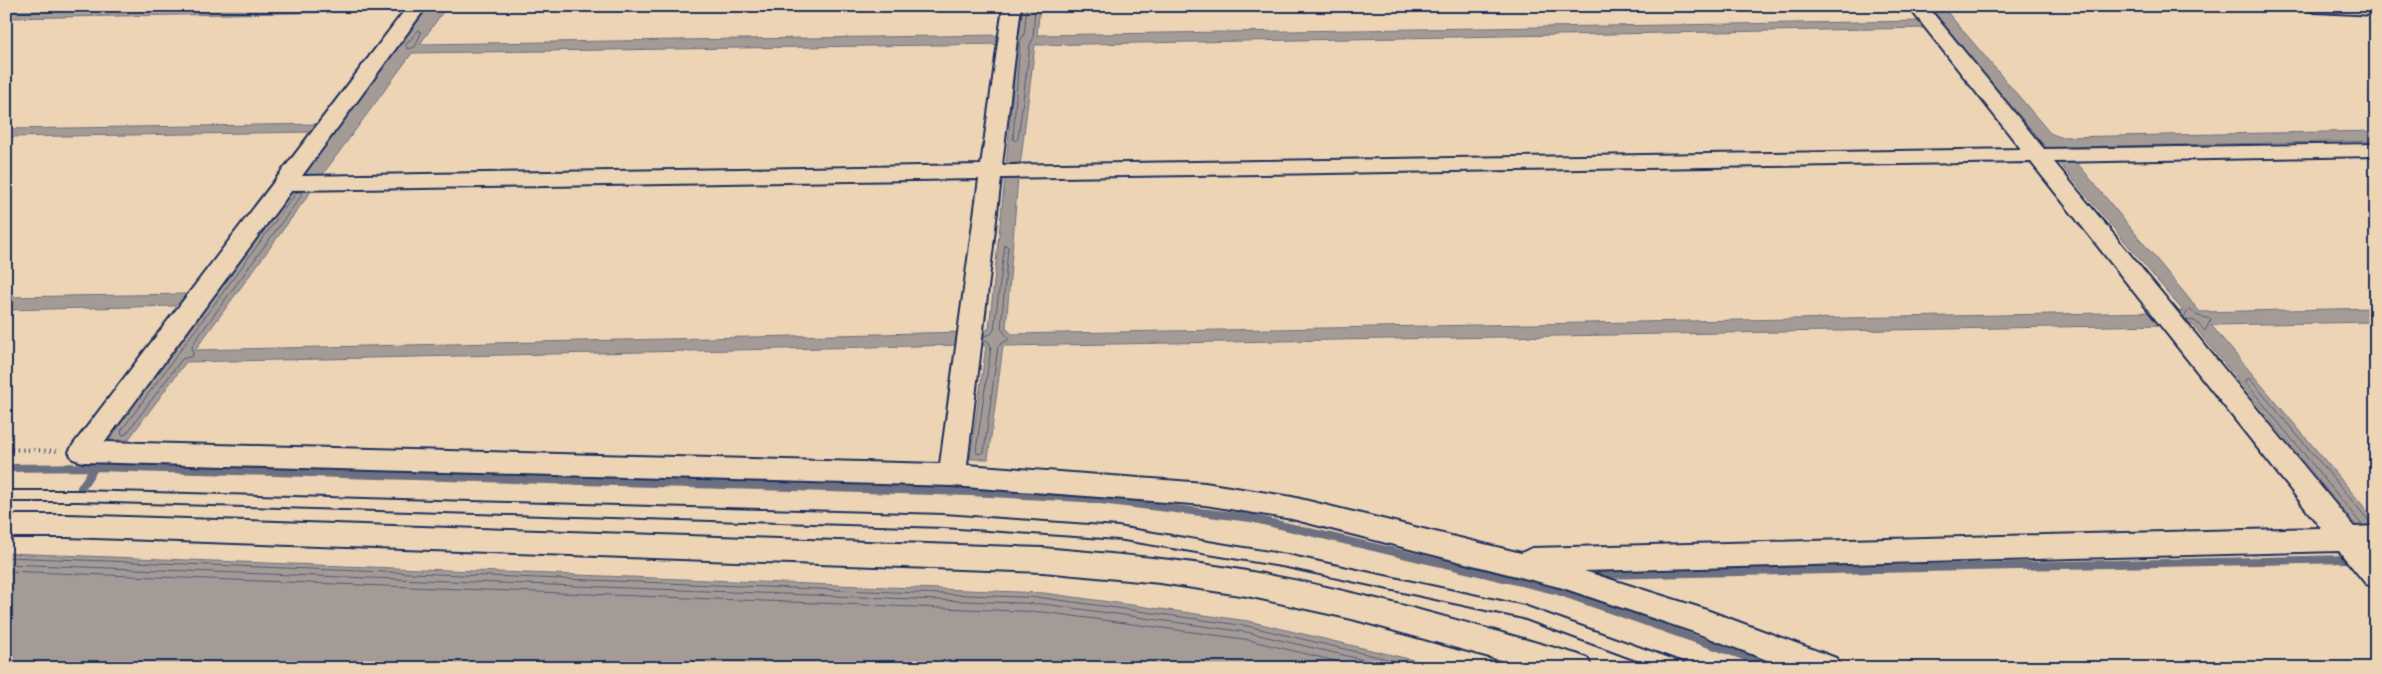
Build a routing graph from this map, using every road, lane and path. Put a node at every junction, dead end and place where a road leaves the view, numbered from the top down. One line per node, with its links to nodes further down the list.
1 (1012, 6): 8 (street)
2 (1917, 6): 7 (street)
3 (2315, 6): 5 (street)
4 (417, 8): 9 (street)
5 (2376, 9)
6 (2376, 150): 7 (street)
7 (2042, 154): 8 (street); 15 (street)
8 (1006, 171): 9 (street); 12 (street)
9 (300, 183): 11 (street)
10 (6, 449): 11 (path)
11 (83, 452): 12 (street)
12 (952, 475): 16 (street)
13 (6, 496): 19 (lane)
14 (6, 526): 18 (street)
15 (2362, 538): 16 (street); 17 (street)
16 (1504, 560): 20 (street)
17 (2376, 575)
18 (1576, 668)
19 (1677, 668)
20 (1824, 668)

